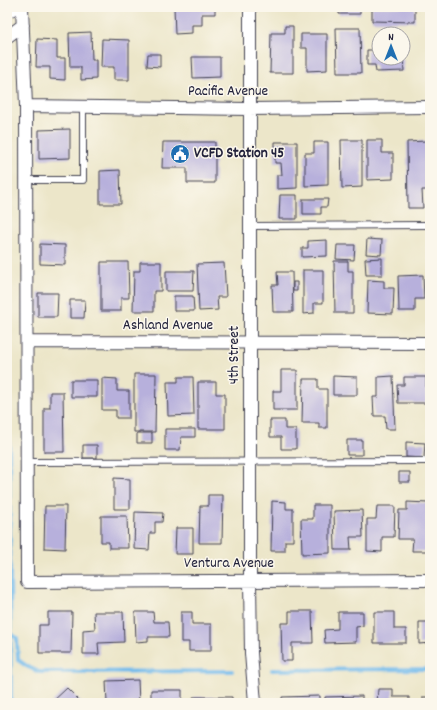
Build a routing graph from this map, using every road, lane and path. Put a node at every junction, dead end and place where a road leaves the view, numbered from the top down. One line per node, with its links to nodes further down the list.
1 (250, 7): 9 (street, 4th Street)
2 (22, 8): 3 (lane); 4 (street)
3 (7, 14)
4 (23, 25): 5 (street); 6 (street)
5 (7, 37)
6 (26, 106): 7 (street, Pacific Avenue); 10 (street)
7 (83, 107): 9 (street, Pacific Avenue); 10 (lane)
8 (430, 108): 9 (street, Pacific Avenue)
9 (249, 109): 12 (street, 4th Street)
10 (26, 180): 13 (street)
11 (430, 225): 12 (lane)
12 (251, 226): 14 (street, 4th Street)
13 (27, 342): 14 (street, Ashland Avenue); 18 (street)
14 (251, 342): 15 (street, Ashland Avenue); 16 (street, 4th Street)
15 (430, 343)
16 (251, 461): 17 (lane); 18 (lane); 19 (street, 4th Street)
17 (430, 461)
18 (28, 462): 19 (street, Ventura Avenue)
19 (250, 580): 20 (street, Ventura Avenue); 21 (street, 4th Street)
20 (430, 580)
21 (255, 703)

